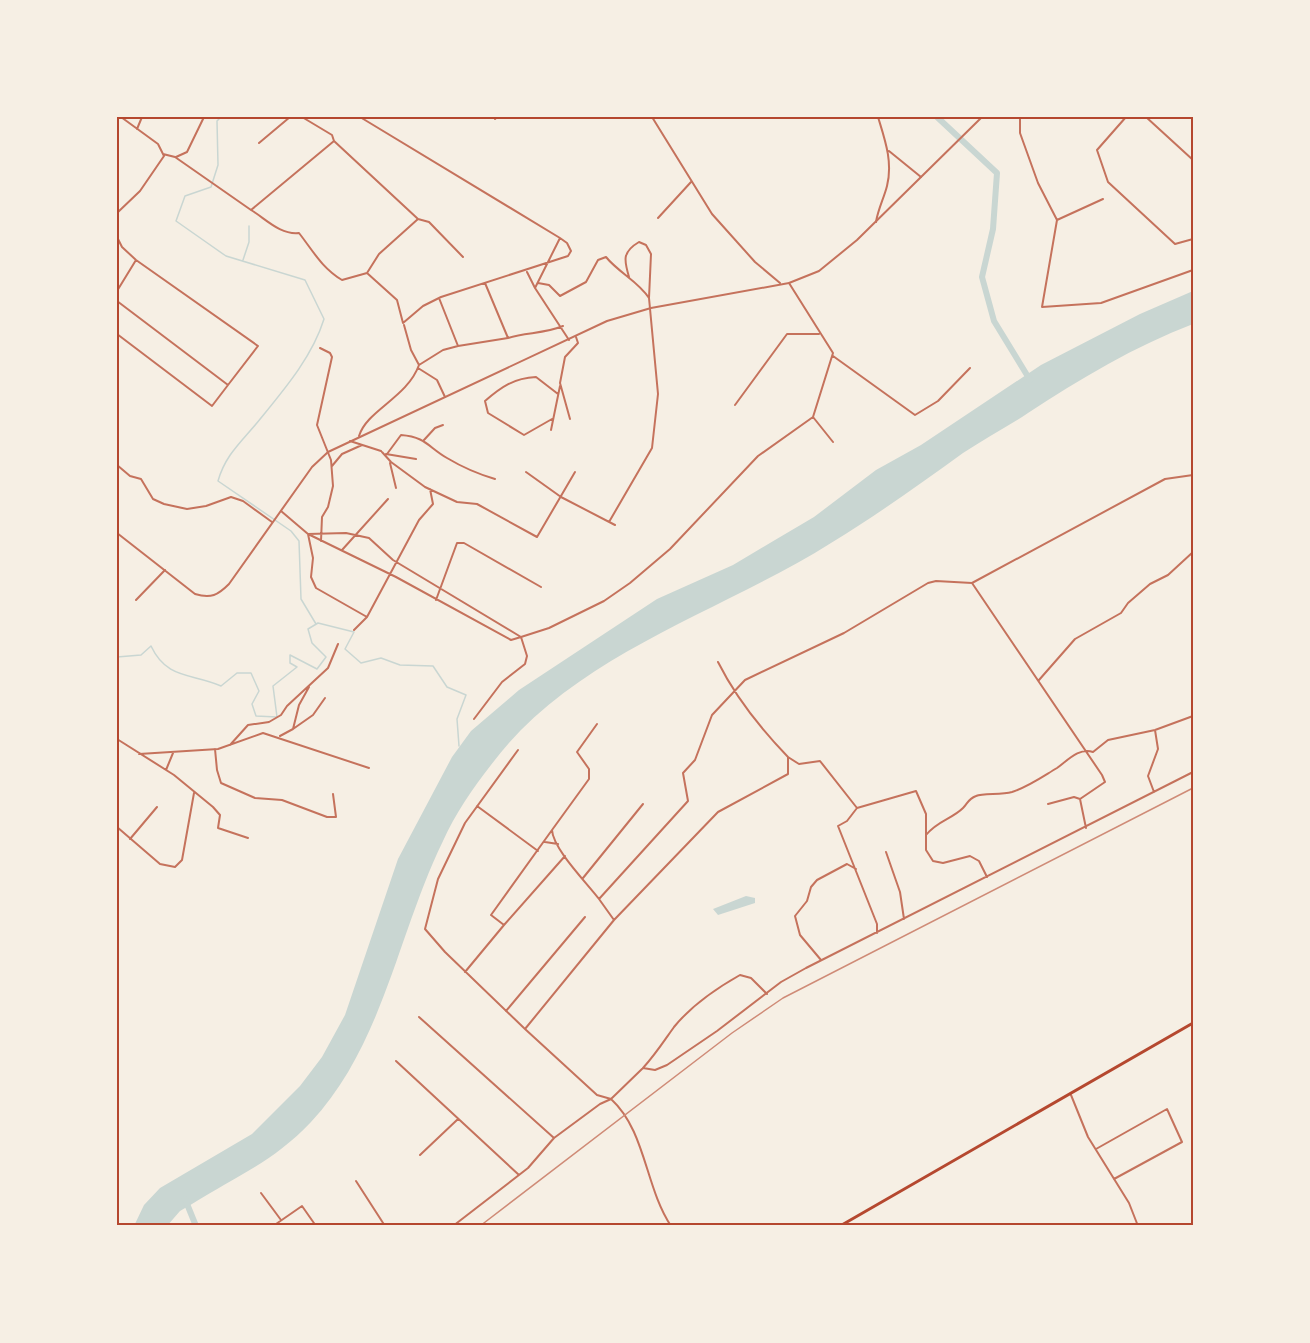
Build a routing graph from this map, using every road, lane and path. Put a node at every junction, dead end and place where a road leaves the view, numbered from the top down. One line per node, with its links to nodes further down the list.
1 (121, 117): 13 (street)
2 (142, 117): 13 (street)
3 (204, 117): 18 (street)
4 (290, 117): 15 (street)
5 (302, 117): 14 (street)
6 (360, 117): 30 (street)
7 (652, 117): 21 (street)
8 (878, 117): 16 (street)
9 (982, 117): 20 (street)
10 (1020, 117): 27 (street)
11 (1126, 117): 31 (street)
12 (1146, 117): 19 (street)
13 (137, 129): 17 (street)
14 (334, 141): 23 (street); 26 (street)
15 (259, 143)
16 (889, 151): 20 (street); 28 (street)
17 (163, 154): 18 (street); 24 (street)
18 (175, 157): 23 (street)
19 (1193, 159)
20 (922, 177): 28 (street)
21 (691, 182): 25 (street); 42 (street)
22 (1103, 199): 27 (street)
23 (251, 210): 37 (street)
24 (117, 213)
25 (658, 218)
26 (418, 219): 32 (street); 37 (street)
27 (1057, 220): 35 (street)
28 (876, 222): 40 (street)
29 (117, 237): 33 (street)
30 (560, 238): 34 (street); 34 (street)
31 (1193, 239)
32 (463, 257)
33 (136, 260): 44 (street); 62 (street)
34 (549, 264): 36 (street); 41 (street)
35 (1193, 270)
36 (526, 271): 39 (street); 43 (street)
37 (367, 273): 49 (street)
38 (629, 279): 41 (street); 46 (street); 46 (street)
39 (484, 282): 45 (street); 54 (street)
40 (789, 282): 42 (street); 52 (street)
41 (538, 283): 43 (street)
42 (780, 283): 48 (street)
43 (535, 288): 50 (street)
44 (117, 291)
45 (439, 298): 49 (street); 56 (street)
46 (649, 298): 48 (street)
47 (117, 301): 62 (street)
48 (649, 309): 53 (street); 94 (street)
49 (403, 323): 59 (street)
50 (563, 326): 54 (street); 55 (street)
51 (117, 334): 62 (street)
52 (819, 334): 58 (street); 65 (street)
53 (576, 337): 55 (street); 61 (street)
54 (508, 339): 56 (street)
55 (569, 340): 64 (street)
56 (458, 346): 59 (street)
57 (320, 348): 76 (street)
58 (833, 356): 60 (street); 66 (street)
59 (419, 367): 64 (street); 71 (street)
60 (970, 368)
61 (561, 383): 63 (street); 68 (street)
62 (228, 385)
63 (558, 394): 67 (street); 67 (street)
64 (445, 397): 71 (street)
65 (735, 405)
66 (813, 417): 74 (street); 114 (street)
67 (552, 419): 70 (street)
68 (570, 419)
69 (443, 424): 72 (street)
70 (551, 430)
71 (359, 436): 73 (street)
72 (424, 440): 78 (street); 87 (street)
73 (350, 441): 75 (street); 76 (street)
74 (833, 442)
75 (362, 445): 77 (street); 82 (street)
76 (328, 452): 82 (street); 93 (street)
77 (382, 452): 78 (street); 80 (street)
78 (387, 454): 79 (street)
79 (416, 459)
80 (390, 460): 89 (street); 90 (street)
81 (117, 465): 95 (street)
82 (332, 466): 97 (street)
83 (526, 472): 91 (street)
84 (575, 472): 91 (street)
85 (1193, 475): 86 (street)
86 (1188, 476): 88 (street); 107 (street)
87 (495, 479)
88 (1193, 480)
89 (396, 488)
90 (430, 489): 91 (street); 104 (street)
91 (561, 497): 94 (street)
92 (388, 499): 100 (street)
93 (280, 512): 95 (street); 99 (street)
94 (609, 522): 96 (street)
95 (273, 523): 105 (street)
96 (615, 525)
97 (323, 532): 99 (street); 100 (street); 101 (street)
98 (117, 534): 105 (street)
99 (308, 534): 101 (street); 112 (street)
100 (355, 535): 102 (street); 104 (street)
101 (321, 540): 102 (street)
102 (342, 550): 106 (street)
103 (1193, 553): 117 (street)
104 (397, 562): 106 (street); 109 (street)
105 (165, 570): 110 (street)
106 (390, 574): 111 (street); 112 (street)
107 (972, 583): 117 (street); 119 (street)
108 (541, 587): 109 (street)
109 (440, 589): 111 (street); 114 (street)
110 (136, 600)
111 (436, 600): 114 (street)
112 (367, 617): 113 (street)
113 (354, 630)
114 (521, 637): 122 (street)
115 (338, 644): 118 (street)
116 (718, 662): 119 (street)
117 (1039, 680): 131 (street)
118 (312, 682): 124 (street); 128 (street)
119 (734, 694): 134 (street); 161 (street)
120 (325, 698): 124 (street)
121 (1193, 716): 125 (street)
122 (474, 719)
123 (597, 724): 149 (street)
124 (293, 729): 126 (street)
125 (1155, 730): 131 (street); 138 (street)
126 (280, 737): 128 (street); 135 (street)
127 (117, 739): 133 (street)
128 (229, 746): 129 (street)
129 (215, 749): 132 (street); 140 (street)
130 (518, 750): 144 (street)
131 (1088, 750): 141 (street); 150 (street)
132 (174, 752): 133 (street); 136 (street)
133 (139, 754): 136 (street)
134 (788, 757): 146 (street); 164 (street)
135 (369, 768)
136 (166, 770): 139 (street)
137 (1193, 772): 138 (street)
138 (1154, 792): 148 (street)
139 (194, 793): 151 (street); 152 (street)
140 (333, 794)
141 (1080, 799): 143 (street); 148 (street)
142 (643, 804): 160 (street)
143 (1048, 804)
144 (477, 806): 155 (street); 168 (street)
145 (157, 807): 151 (street)
146 (857, 808): 150 (street); 158 (street)
147 (117, 827): 151 (street)
148 (1086, 828): 159 (street)
149 (552, 830): 153 (street); 154 (street)
150 (926, 835): 159 (street)
151 (130, 838)
152 (248, 838)
153 (544, 842): 154 (street); 155 (street)
154 (558, 844): 157 (street)
155 (538, 851): 165 (street)
156 (886, 852): 163 (street)
157 (565, 856): 160 (street); 165 (street)
158 (856, 869): 166 (street); 167 (street)
159 (987, 877): 163 (street)
160 (583, 878): 161 (street)
161 (599, 899): 164 (street)
162 (585, 917): 170 (street)
163 (904, 919): 166 (street)
164 (614, 920): 173 (street)
165 (504, 925): 168 (street)
166 (876, 933): 167 (street)
167 (821, 960): 169 (street)
168 (465, 972): 170 (street)
169 (767, 994): 175 (street); 175 (street)
170 (506, 1011): 173 (street)
171 (419, 1017): 179 (street)
172 (1193, 1023): 176 (main road)
173 (525, 1029): 177 (street)
174 (396, 1061): 178 (street)
175 (643, 1068): 177 (street)
176 (1071, 1095): 180 (street); 192 (main road)
177 (611, 1099): 179 (street); 191 (street)
178 (458, 1119): 181 (street); 182 (street)
179 (554, 1138): 182 (street)
180 (1095, 1149): 183 (street); 183 (street)
181 (420, 1155)
182 (519, 1175): 190 (street)
183 (1114, 1179): 193 (street)
184 (356, 1181): 189 (street)
185 (261, 1193): 186 (street)
186 (281, 1220): 187 (street); 188 (street)
187 (276, 1224)
188 (316, 1226)
189 (385, 1226)
190 (453, 1226)
191 (671, 1226)
192 (840, 1226)
193 (1138, 1226)

